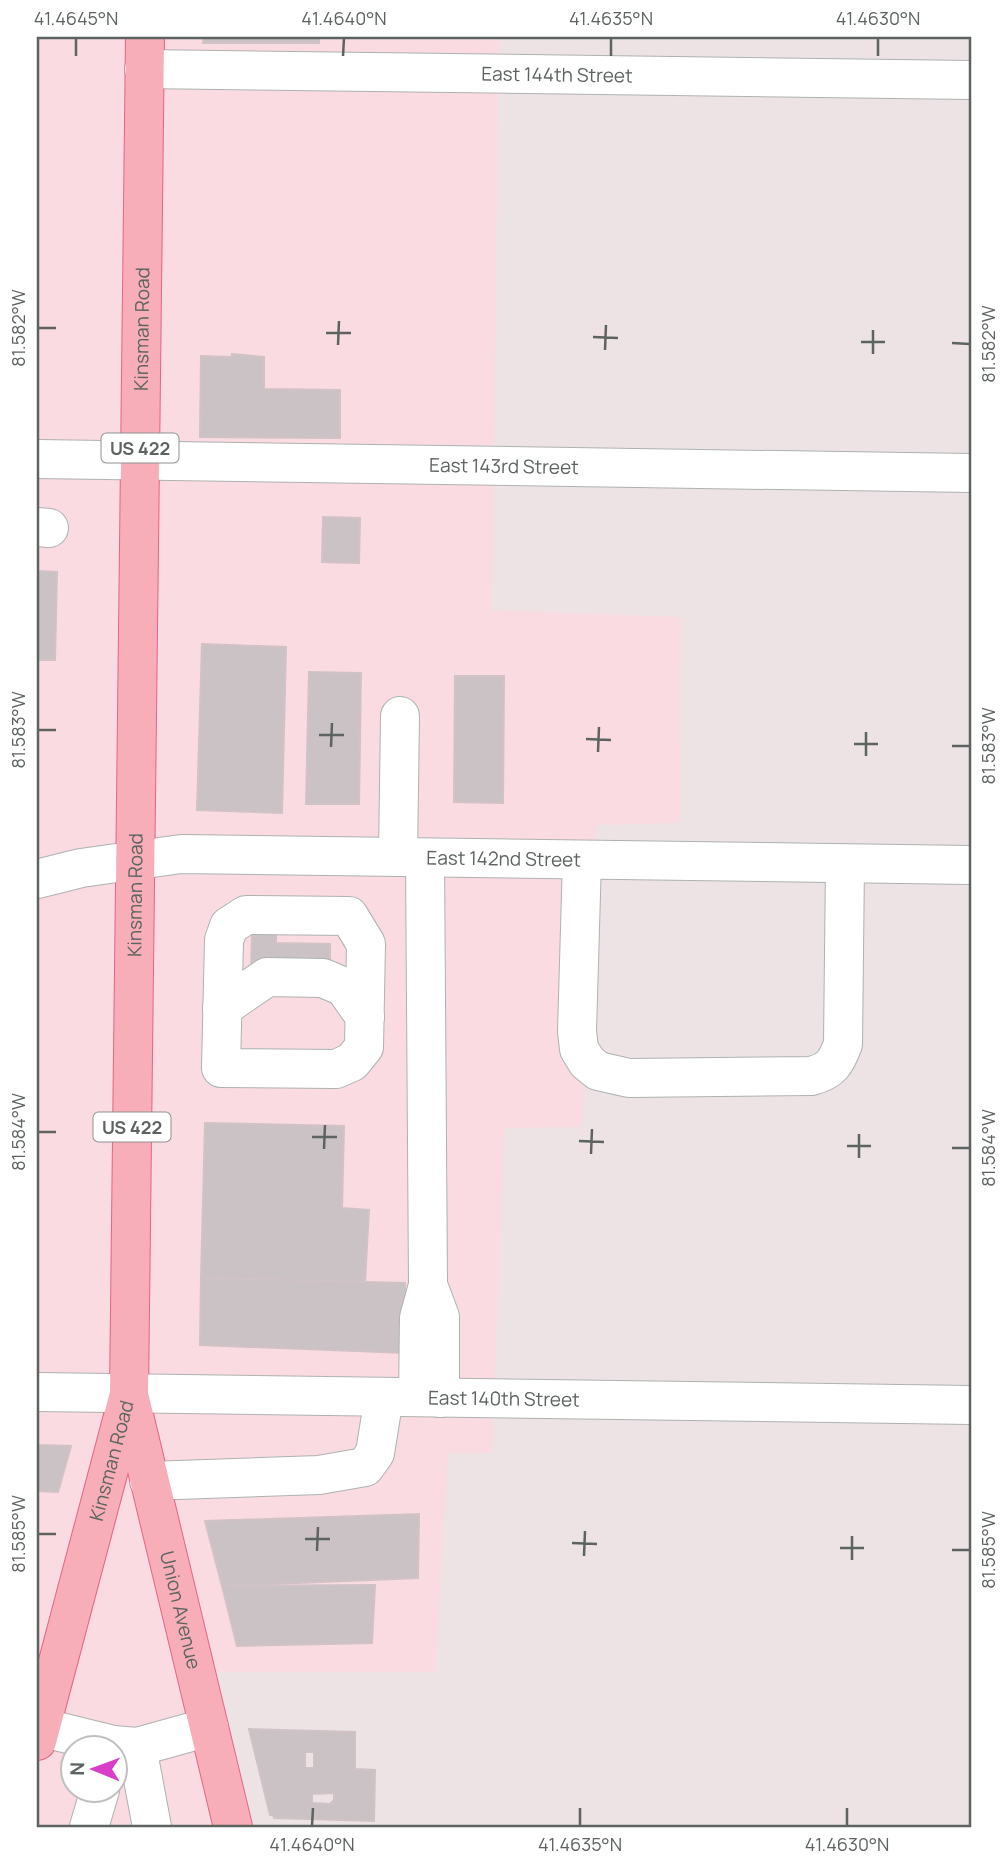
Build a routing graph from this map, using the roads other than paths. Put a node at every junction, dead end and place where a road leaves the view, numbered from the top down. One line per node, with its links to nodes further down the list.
1 (144, 53): 2 (street, East 144th Street); 4 (main road, Kinsman Road / US 422)
2 (971, 80)
3 (37, 459): 4 (street, East 143rd Street)
4 (139, 460): 5 (street, East 143rd Street); 8 (main road, Kinsman Road / US 422)
5 (971, 473)
6 (400, 716): 7 (street)
7 (411, 857): 8 (street, East 142nd Street); 9 (street, East 142nd Street); 17 (street)
8 (135, 860): 12 (street, East 142nd Street); 16 (main road, Kinsman Road / US 422)
9 (582, 860): 10 (street, East 142nd Street); 10 (street)
10 (845, 864): 11 (street, East 142nd Street)
11 (971, 865)
12 (37, 879)
13 (222, 1008): 14 (street); 14 (street); 14 (street)
14 (365, 1017)
15 (37, 1392): 16 (street, East 140th Street)
16 (129, 1394): 17 (street, East 140th Street); 19 (main road, Union Avenue); 21 (main road, Kinsman Road / US 422)
17 (414, 1397): 18 (street, East 140th Street); 19 (street)
18 (971, 1405)
19 (149, 1481): 20 (main road, Union Avenue)
20 (209, 1727): 23 (street); 28 (main road, Union Avenue)
21 (39, 1734): 22 (street)
22 (60, 1737)
23 (130, 1745)
24 (130, 1770): 27 (street)
25 (96, 1804): 26 (street)
26 (89, 1827)
27 (152, 1827)
28 (233, 1827)

